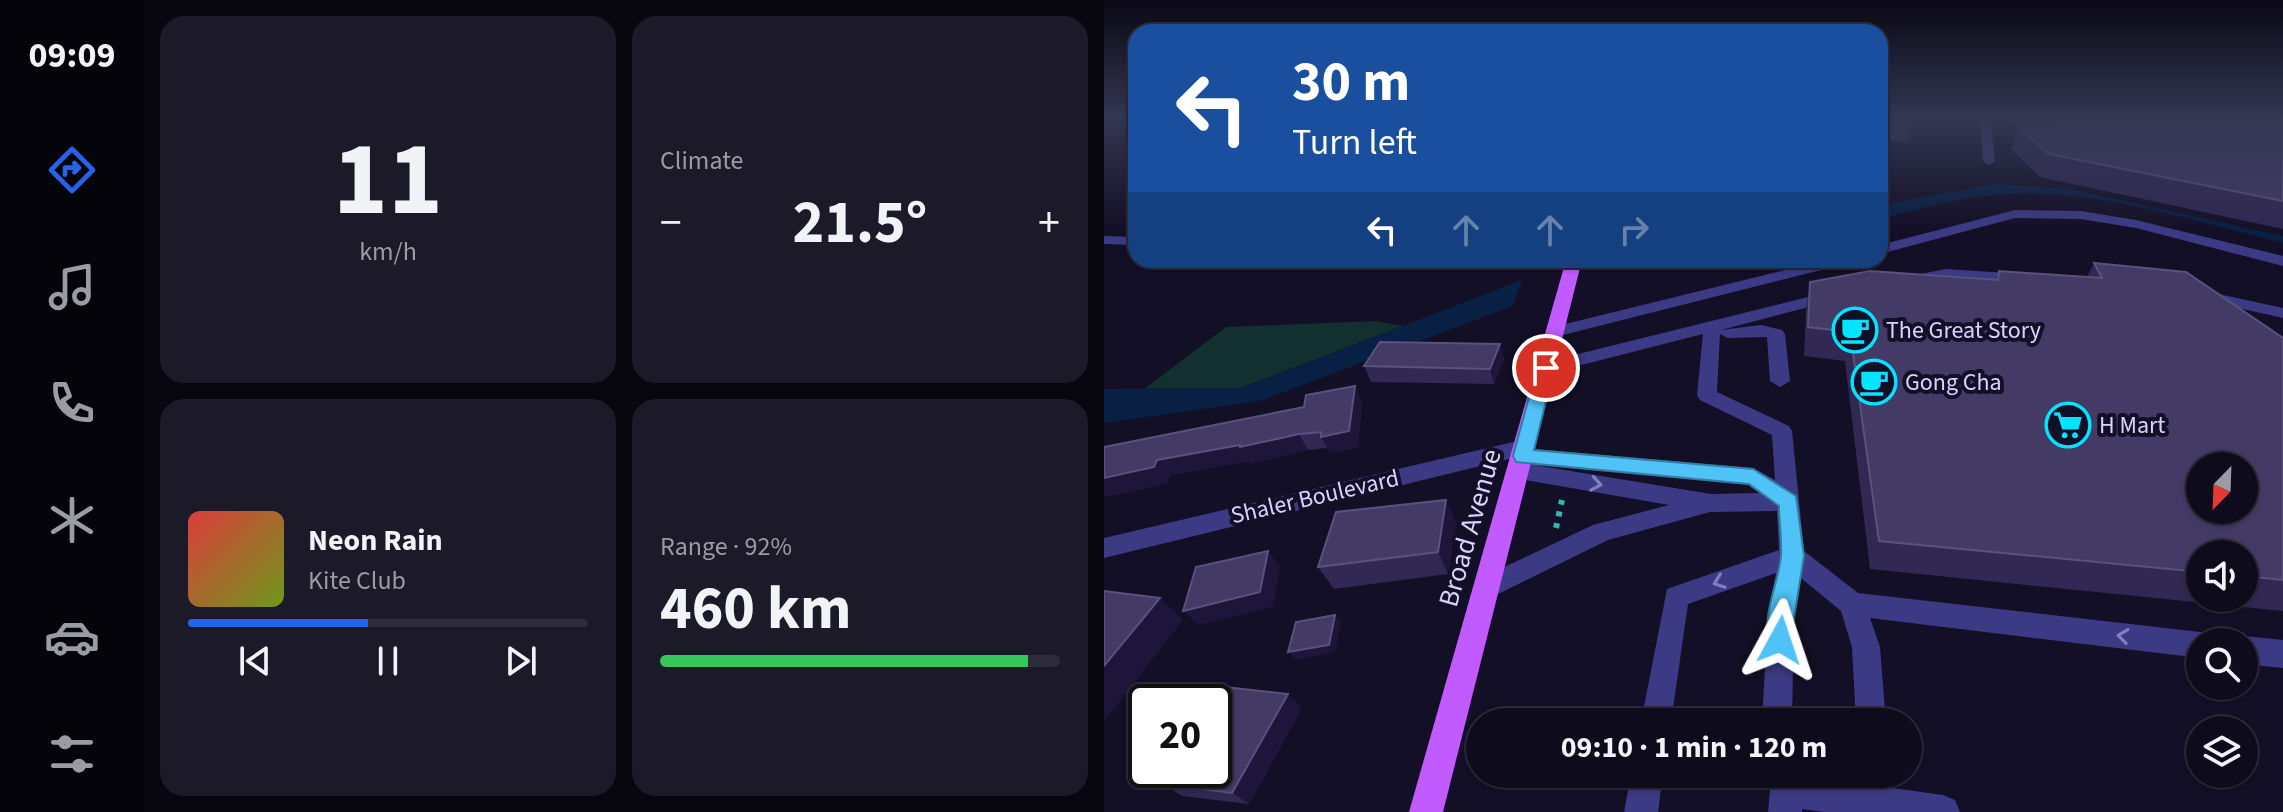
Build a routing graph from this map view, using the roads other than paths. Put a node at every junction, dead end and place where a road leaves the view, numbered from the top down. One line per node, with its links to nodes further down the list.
1 (1988, 155): 2 (street)
2 (1989, 161)
3 (1104, 240): 4 (street)
4 (1128, 241)
5 (1888, 248): 6 (street)
6 (2283, 261)
7 (1571, 268): 16 (main road, Broad Avenue)
8 (1812, 268): 16 (street)
9 (2038, 280): 10 (street)
10 (1900, 283)
11 (1855, 291): 15 (street)
12 (2183, 291): 13 (street)
13 (2276, 312): 14 (street)
14 (2283, 324)
15 (1712, 331): 17 (street); 18 (street); 20 (street)
16 (1555, 332): 17 (main road, Broad Avenue)
17 (1546, 368): 19 (main road, Broad Avenue)
18 (1780, 381)
19 (1522, 458): 20 (street); 21 (street, one-way to 21); 22 (street, Shaler Boulevard); 24 (main road, Broad Avenue)
20 (1789, 502): 21 (street); 23 (street)
21 (1711, 503): 24 (street)
22 (1106, 549)
23 (1792, 556): 25 (street); 29 (street, one-way to 29); 30 (street)
24 (1486, 588): 34 (main road, Broad Avenue)
25 (1852, 604): 26 (street, one-way to 25); 31 (street)
26 (2186, 643)
27 (2258, 651): 28 (street)
28 (2283, 654)
29 (1658, 708)
30 (1778, 708)
31 (1870, 708)
32 (1645, 788): 35 (street)
33 (1876, 796): 36 (street); 37 (street)
34 (1426, 812)
35 (1641, 812)
36 (1785, 812)
37 (1943, 812)

